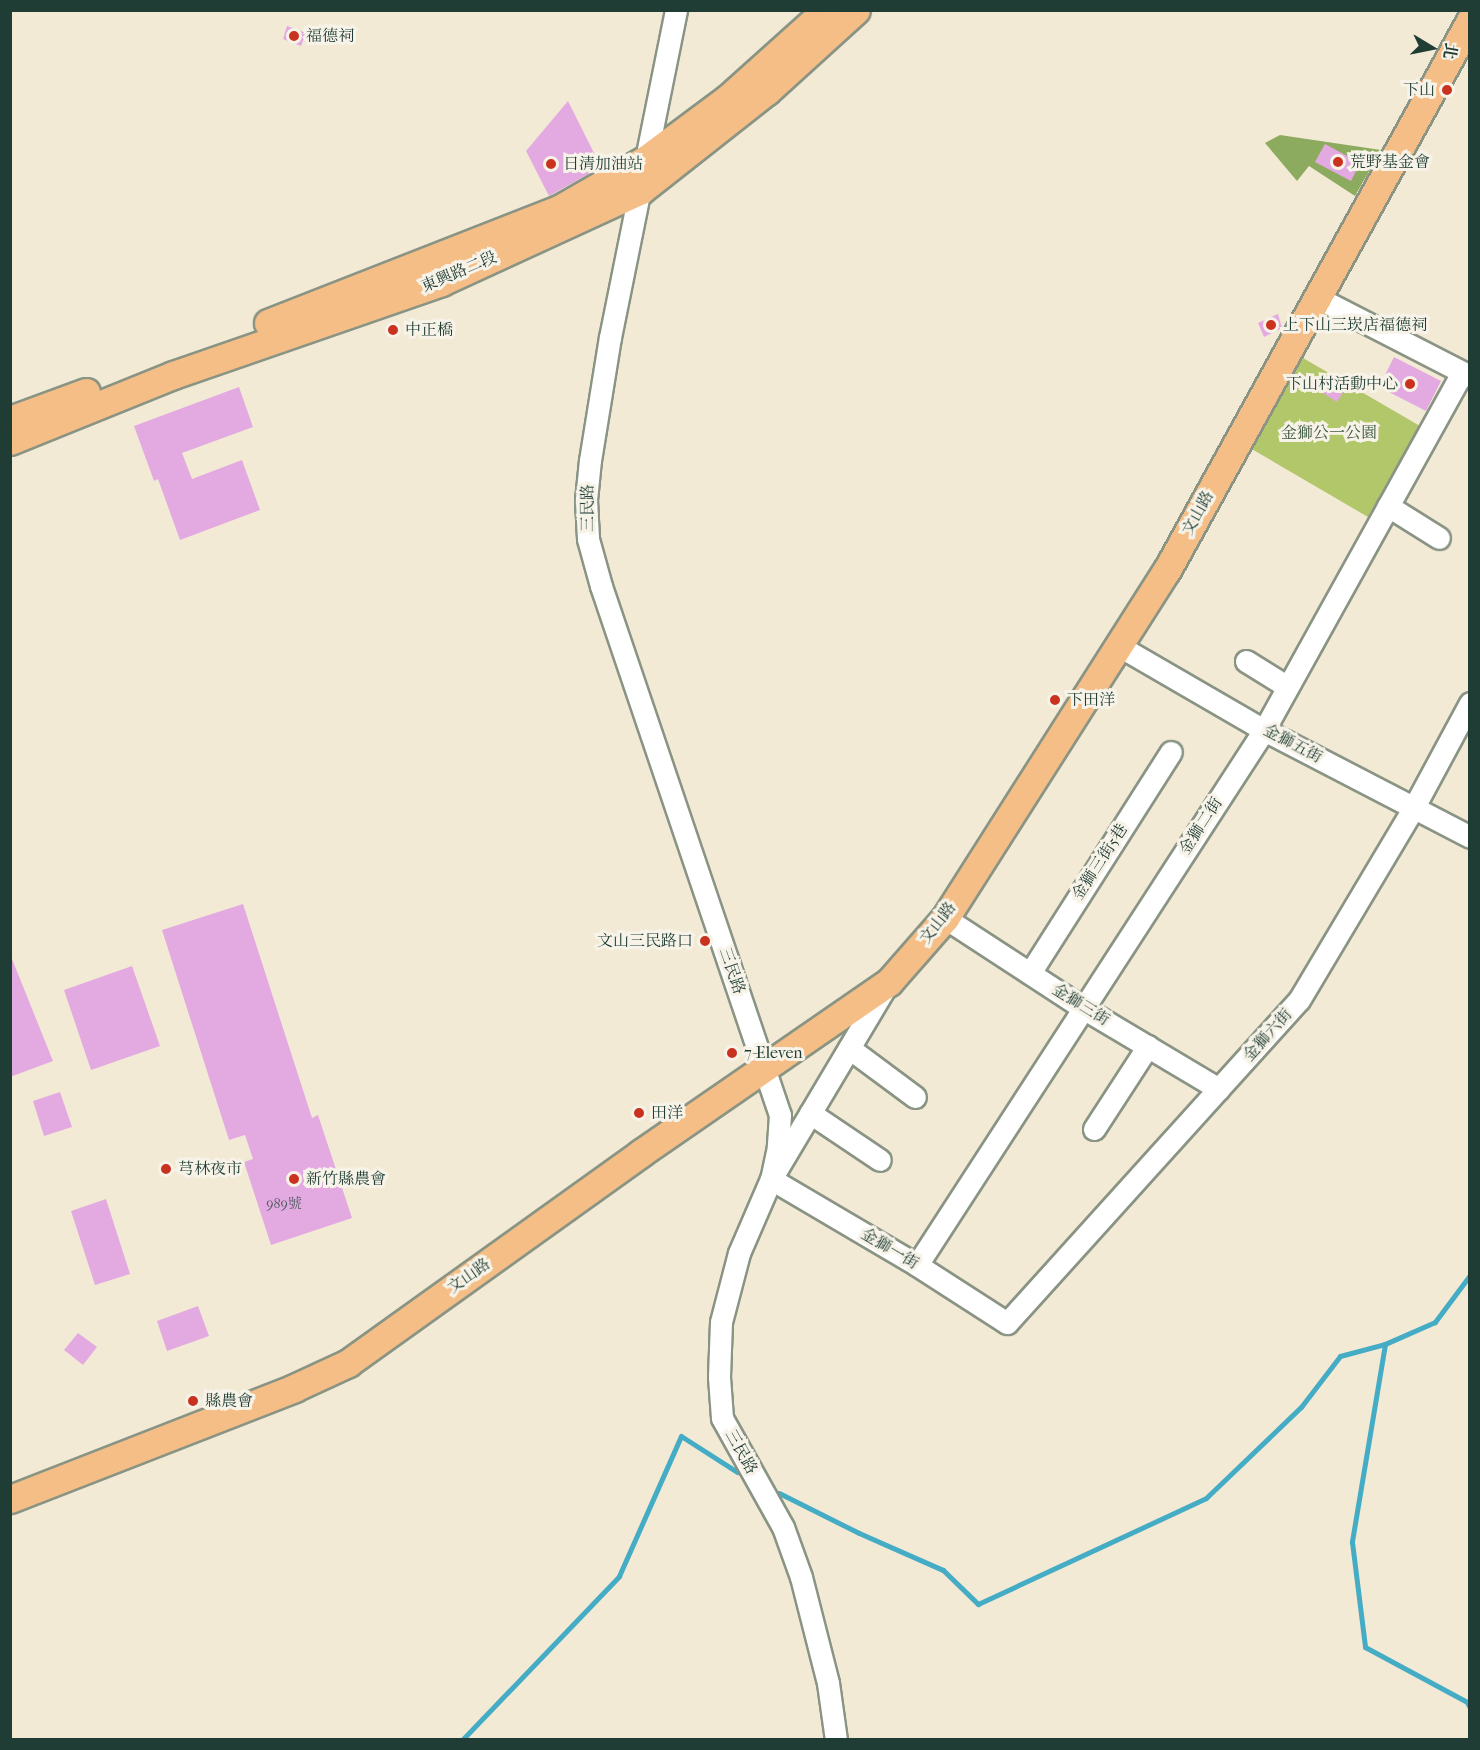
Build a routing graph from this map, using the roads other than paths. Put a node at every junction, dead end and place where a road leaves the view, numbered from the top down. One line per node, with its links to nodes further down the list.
1 (676, 10): 5 (street, 三民路)
2 (826, 10): 5 (main road, 東興路二段)
3 (856, 10): 6 (main road, 東興路二段)
4 (1470, 21): 7 (main road, 文山路)
5 (646, 159): 6 (street, 三民路); 9 (main road, 東興路二段)
6 (641, 190): 10 (main road, 東興路二段); 27 (street, 三民路)
7 (1318, 298): 8 (street); 13 (main road, 文山路)
8 (1466, 375): 11 (street, 金獅二街)
9 (10, 420)
10 (10, 441)
11 (1388, 506): 12 (street); 15 (street, 金獅二街)
12 (1439, 538)
13 (1119, 646): 17 (street, 金獅五街); 21 (main road, 文山路)
14 (1246, 661): 15 (street)
15 (1288, 687): 17 (street, 金獅二街)
16 (1470, 703): 19 (street, 金獅六街)
17 (1264, 730): 19 (street, 金獅五街); 24 (street, 金獅二街)
18 (1171, 752): 22 (street, 金獅三街5巷)
19 (1413, 807): 20 (street, 金獅五街); 28 (street, 金獅六街)
20 (1470, 837)
21 (945, 918): 22 (street, 金獅三街); 23 (main road, 文山路)
22 (1030, 973): 24 (street, 金獅三街)
23 (889, 982): 26 (street, 文山路); 27 (main road, 文山路)
24 (1083, 1008): 25 (street, 金獅三街); 34 (street, 金獅二街)
25 (1148, 1046): 28 (street, 金獅三街); 31 (street)
26 (849, 1048): 29 (street); 30 (street, 文山路)
27 (766, 1069): 33 (street, 三民路); 36 (main road, 文山路)
28 (1219, 1089): 35 (street, 金獅六街)
29 (915, 1097)
30 (810, 1113): 32 (street); 33 (street, 文山路)
31 (1094, 1129)
32 (880, 1160)
33 (771, 1179): 34 (street, 金獅一街); 37 (street, 三民路)
34 (917, 1265): 35 (street, 金獅一街)
35 (1007, 1323)
36 (10, 1499)
37 (836, 1740)

